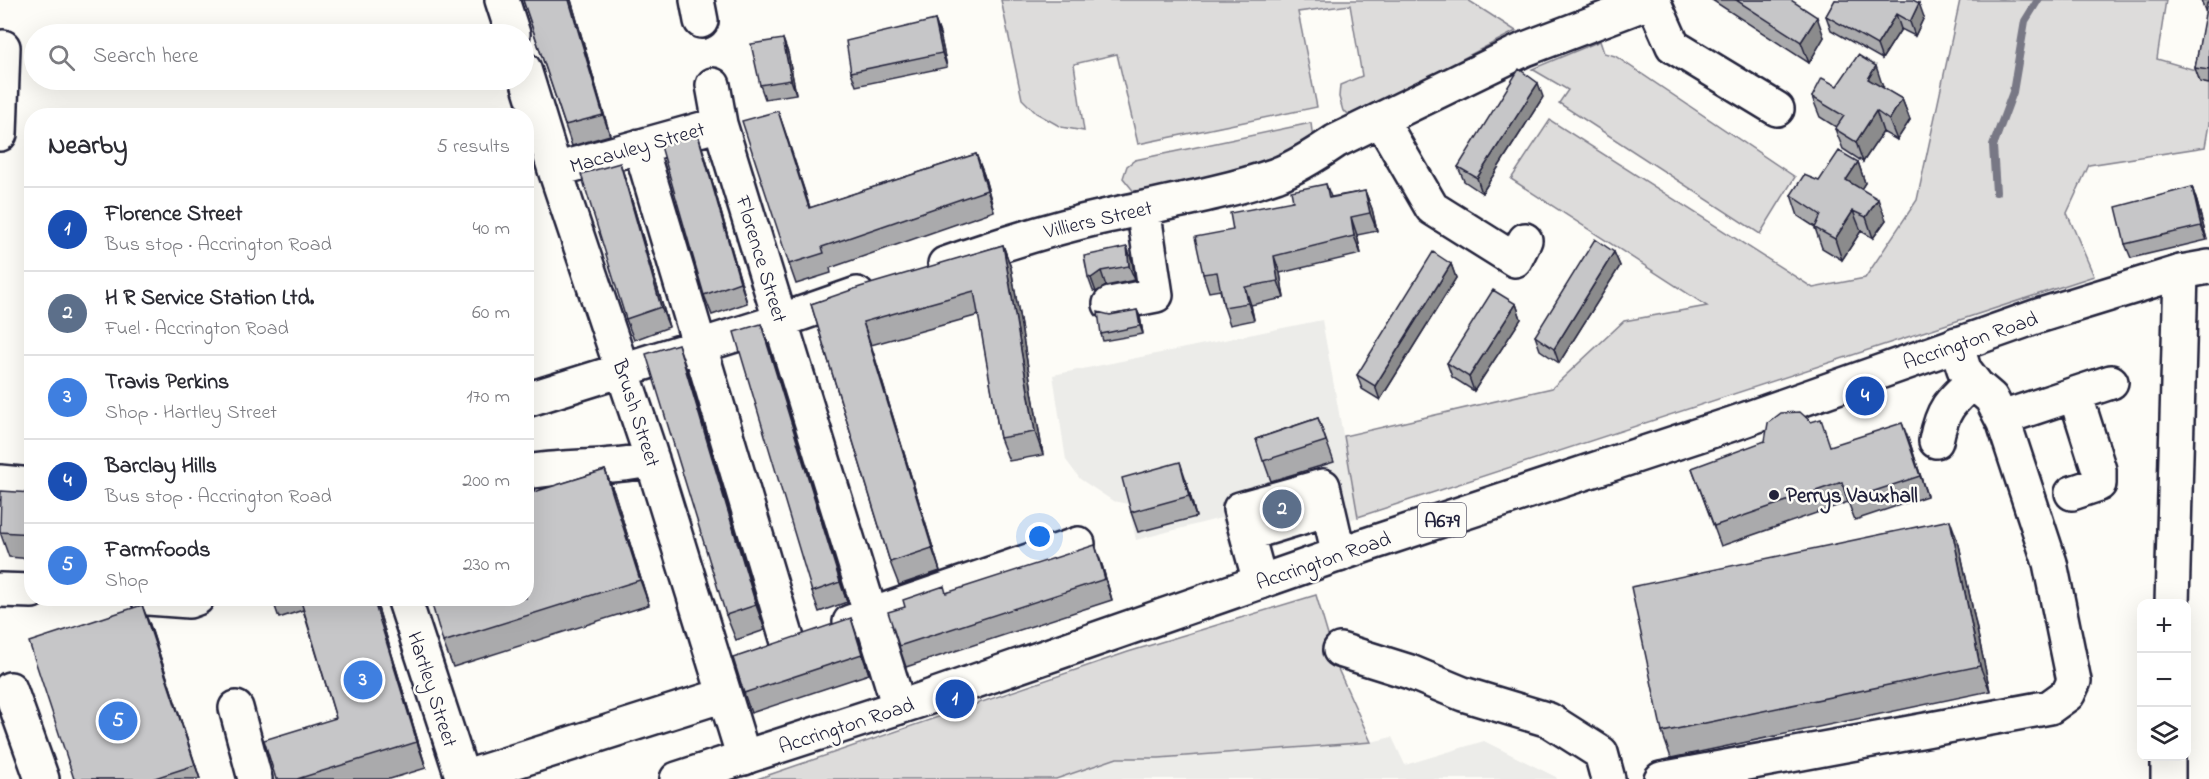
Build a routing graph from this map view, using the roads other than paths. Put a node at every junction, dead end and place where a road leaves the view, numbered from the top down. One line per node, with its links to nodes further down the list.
1 (502, 0): 3 (street)
2 (1654, 0): 7 (street, Villiers Street); 8 (street, Villiers Street)
3 (510, 24)
4 (3, 47): 10 (street)
5 (713, 85): 9 (street, Florence Street)
6 (530, 90): 12 (street, Brush Street)
7 (1777, 109)
8 (1382, 120): 13 (street, Villiers Street); 14 (street)
9 (720, 124): 11 (street, Macauley Street); 19 (street, Florence Street)
10 (0, 134)
11 (640, 146): 12 (street, Macauley Street); 21 (street)
12 (555, 170): 22 (street, Brush Street)
13 (1143, 208): 16 (street, Villiers Street); 18 (street)
14 (1525, 240)
15 (2195, 270): 20 (street, Accrington Road / A679); 39 (street)
16 (922, 272)
17 (889, 283): 19 (street)
18 (1110, 304)
19 (780, 321): 21 (street); 41 (street, Florence Street)
20 (1956, 344): 23 (street); 35 (street, Accrington Road / A679)
21 (701, 345): 22 (street); 42 (street)
22 (623, 370): 26 (street); 29 (street, Brush Street)
23 (1973, 381): 27 (street); 28 (street)
24 (2111, 382): 25 (street)
25 (2075, 394): 27 (street); 33 (street)
26 (534, 398)
27 (2002, 418): 55 (street)
28 (1936, 441)
29 (652, 459): 30 (street); 44 (street, Brush Street)
30 (534, 471)
31 (0, 482): 32 (street)
32 (24, 484)
33 (2072, 493)
34 (1078, 544): 41 (street)
35 (1339, 555): 36 (street, Accrington Road / A679); 36 (street)
36 (1260, 582): 46 (street, Accrington Road / A679)
37 (0, 590): 38 (street)
38 (24, 591)
39 (2172, 599)
40 (407, 606): 50 (street, Hartley Street)
41 (870, 616): 42 (street); 46 (street, Florence Street)
42 (788, 642): 44 (street)
43 (1340, 650): 54 (street)
44 (719, 681): 48 (street, Brush Street); 50 (street)
45 (10, 689): 51 (street)
46 (899, 707): 48 (street, Accrington Road / A679)
47 (236, 708): 52 (street)
48 (744, 758): 53 (street, Accrington Road / A679)
49 (2168, 761): 56 (street)
50 (463, 778)
51 (42, 779)
52 (255, 779)
53 (676, 779)
54 (1608, 779)
55 (1661, 779)
56 (2168, 779)

